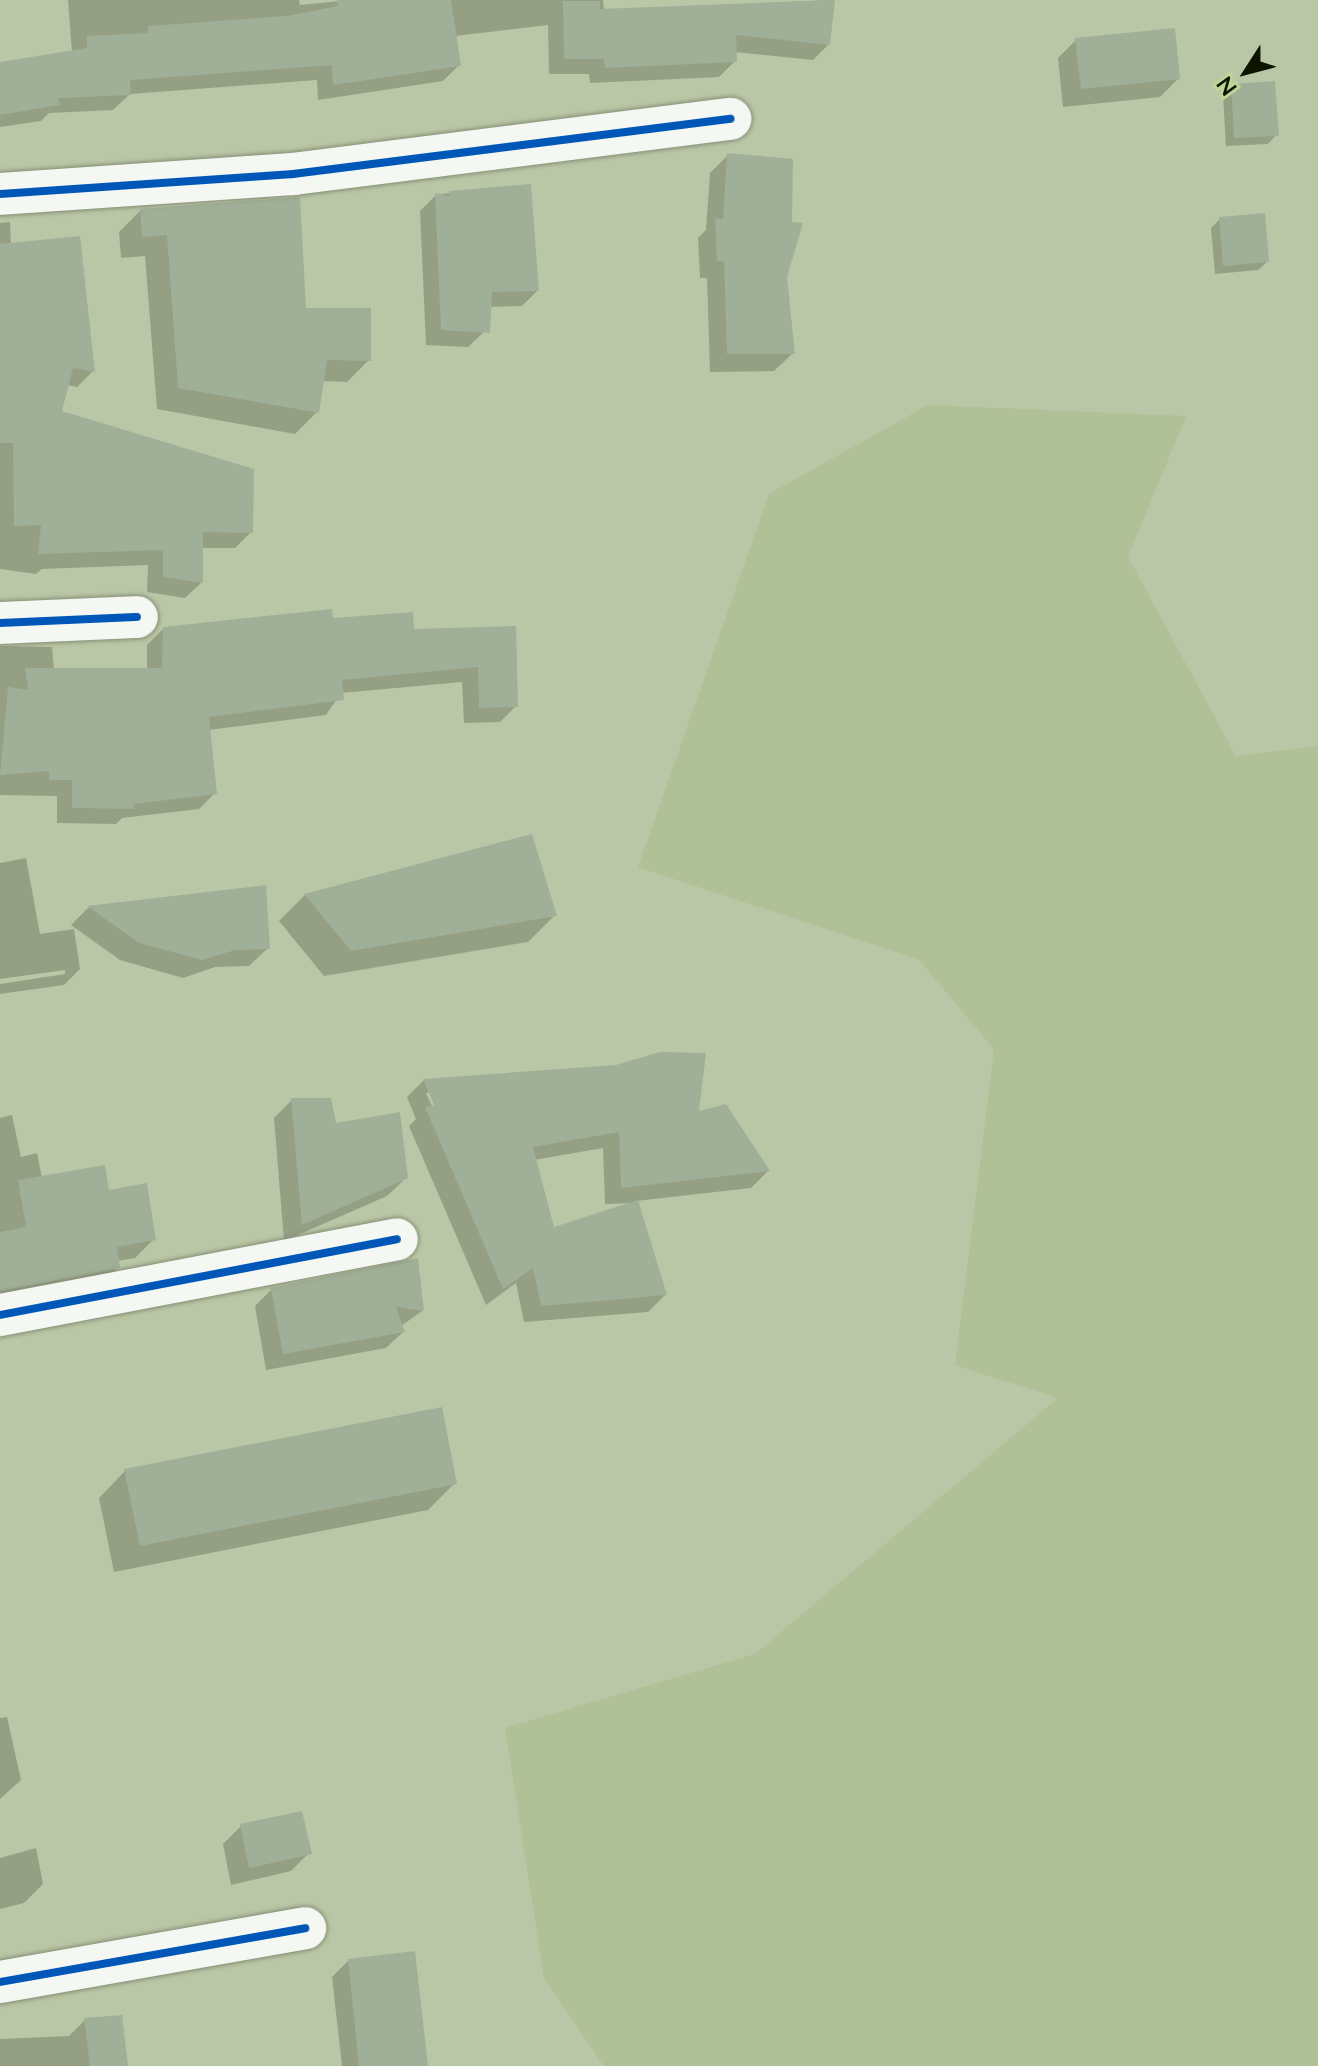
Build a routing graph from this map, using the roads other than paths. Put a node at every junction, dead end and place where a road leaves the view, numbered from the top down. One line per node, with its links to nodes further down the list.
1 (731, 119): 2 (street)
2 (0, 194)
3 (137, 617): 4 (street)
4 (0, 623)
5 (397, 1239): 6 (street)
6 (0, 1315)
7 (305, 1928): 8 (street)
8 (0, 1982)

